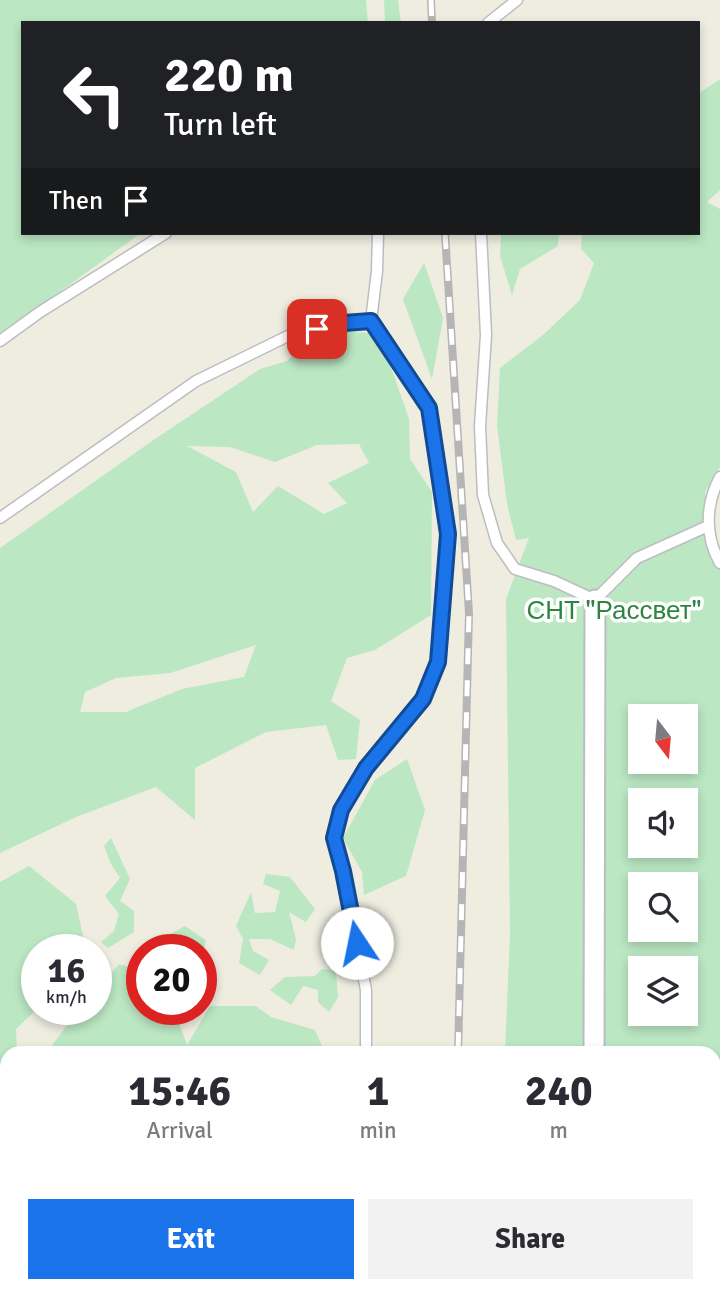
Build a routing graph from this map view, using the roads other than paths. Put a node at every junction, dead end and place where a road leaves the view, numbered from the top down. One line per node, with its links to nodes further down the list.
1 (517, 0): 2 (lane)
2 (491, 21)
3 (163, 235): 7 (lane)
4 (378, 235): 6 (lane)
5 (481, 235): 12 (lane)
6 (371, 321): 9 (lane); 13 (lane)
7 (0, 341)
8 (720, 477): 10 (lane)
9 (0, 518)
10 (708, 526): 11 (lane); 12 (lane)
11 (720, 564)
12 (594, 600): 14 (street)
13 (366, 1046)
14 (594, 1046)

